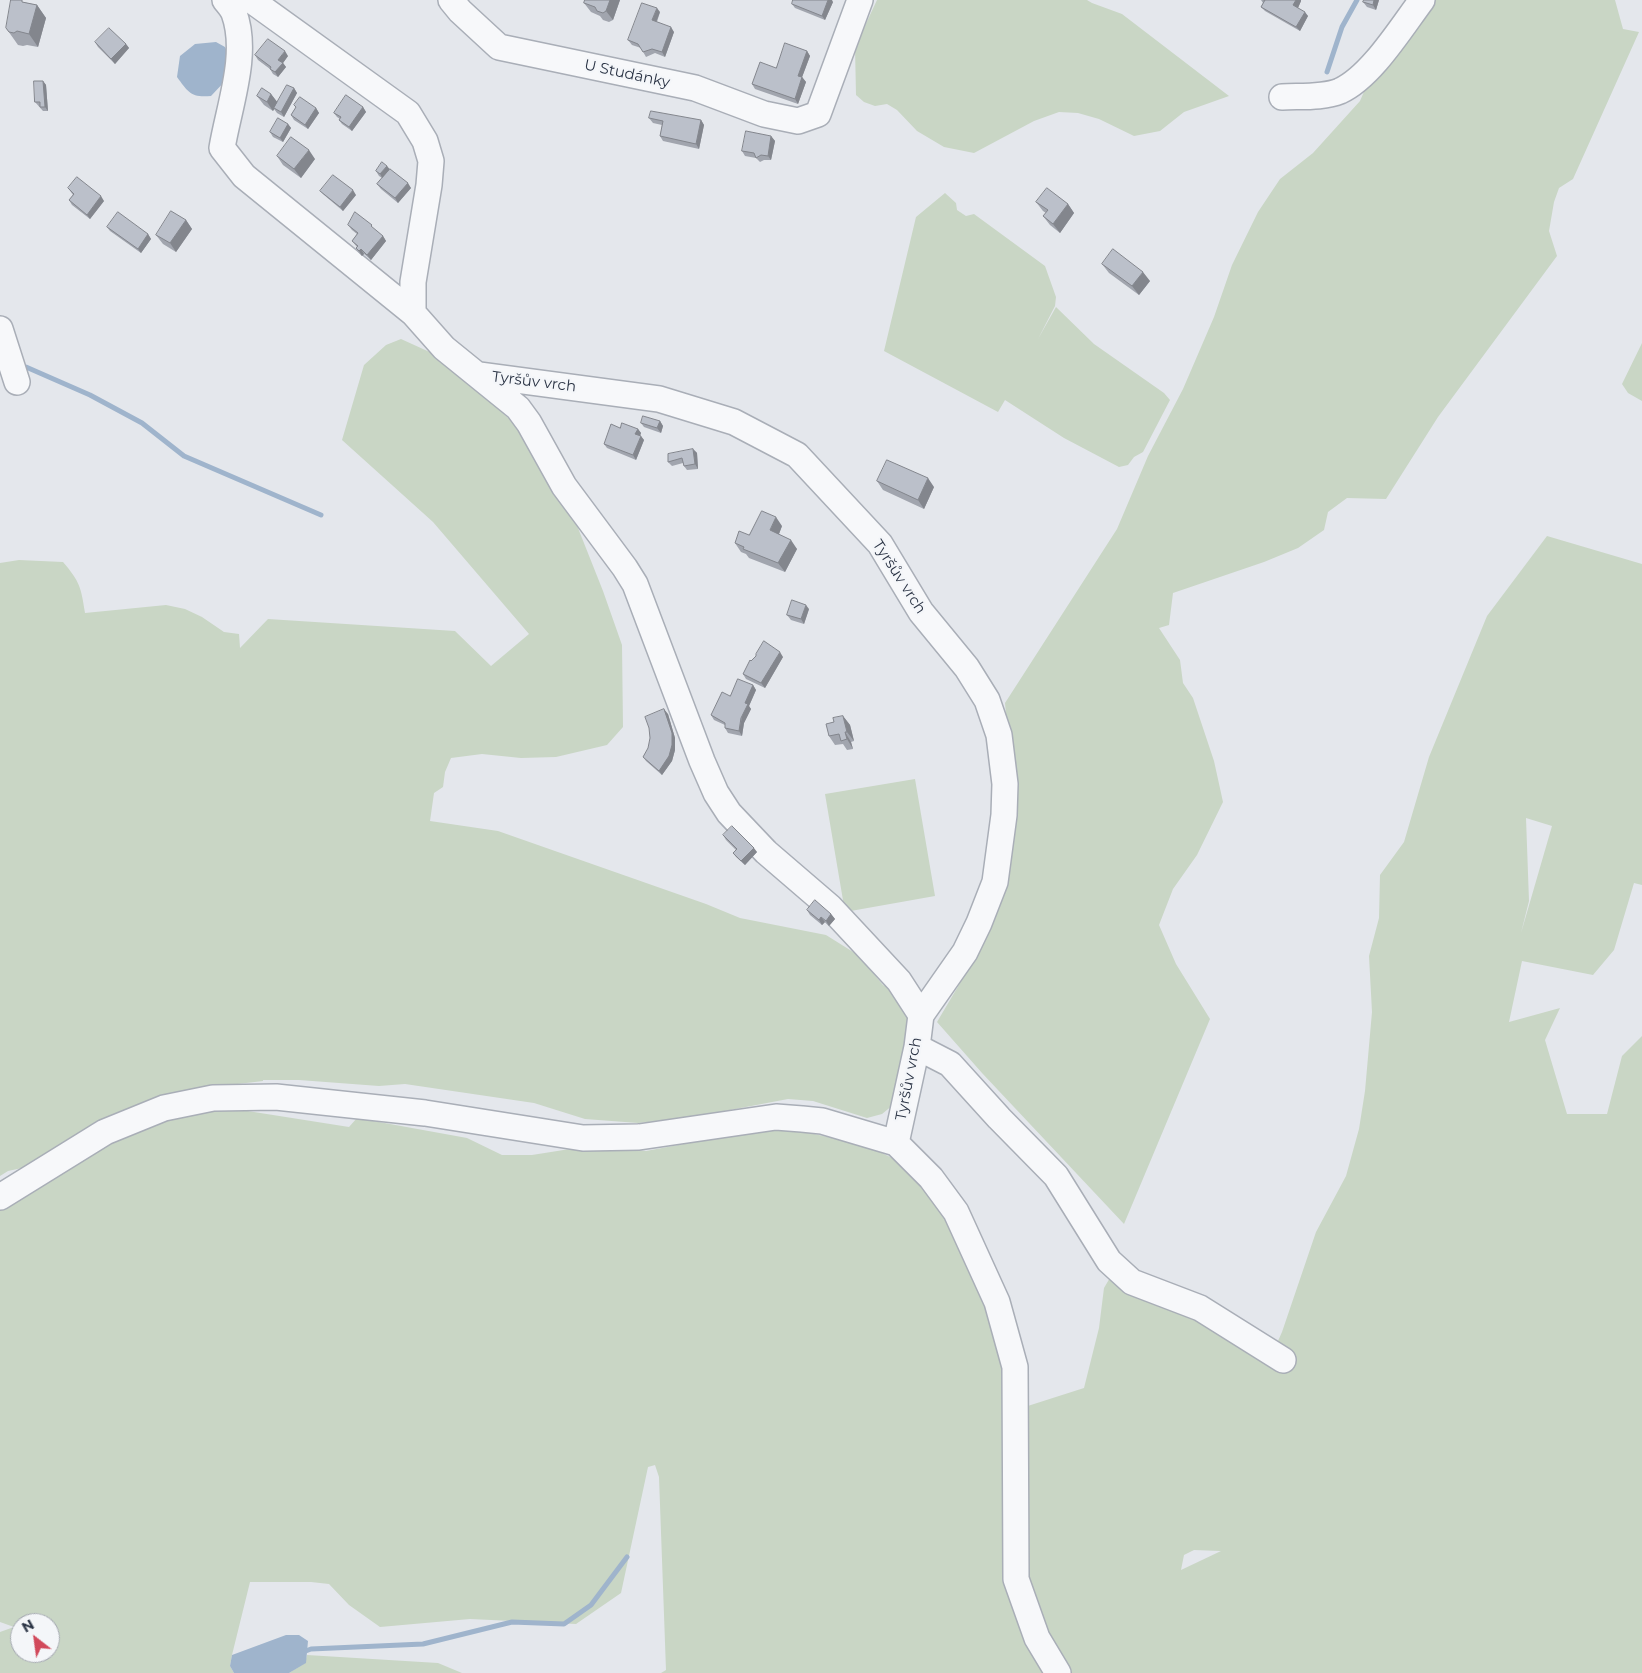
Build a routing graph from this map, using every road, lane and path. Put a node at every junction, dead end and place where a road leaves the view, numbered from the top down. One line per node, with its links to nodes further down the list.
1 (225, 0): 7 (street, Tyršův vrch)
2 (251, 0): 7 (street)
3 (451, 0): 4 (street, U Studánky)
4 (860, 0)
5 (1422, 0): 6 (street)
6 (1282, 97)
7 (413, 313): 9 (street, Tyršův vrch)
8 (0, 329): 10 (street)
9 (480, 375): 11 (street, Tyršův vrch); 11 (street, Tyršův vrch)
10 (17, 382)
11 (921, 1015): 12 (street, Tyršův vrch)
12 (917, 1047): 13 (street, Tyršův vrch); 15 (street)
13 (896, 1143): 14 (street); 16 (street)
14 (0, 1197)
15 (1283, 1360)
16 (1058, 1673)

